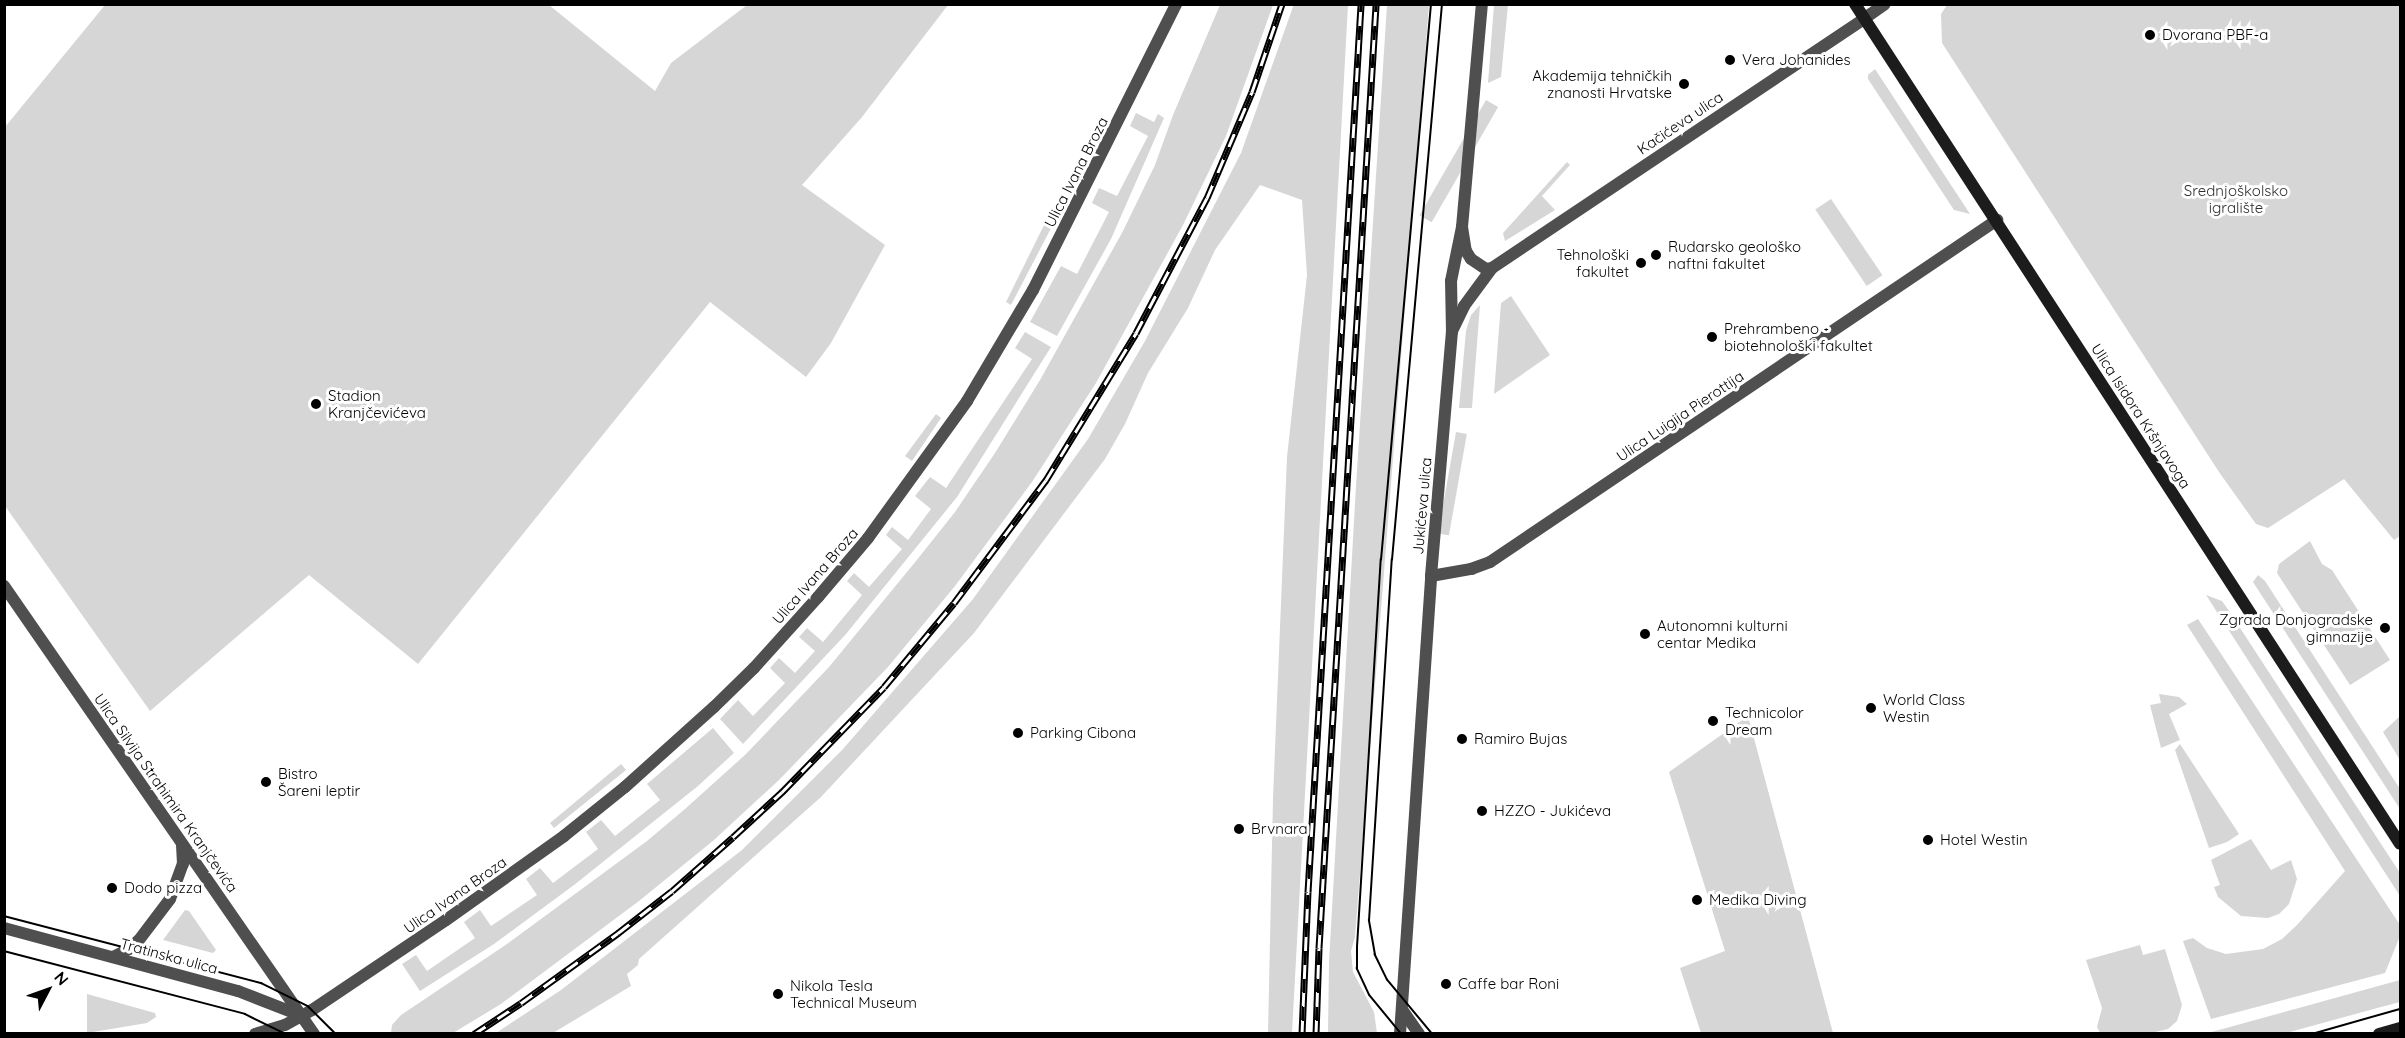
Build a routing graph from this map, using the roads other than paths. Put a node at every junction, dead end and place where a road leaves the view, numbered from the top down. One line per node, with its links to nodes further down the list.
1 (1176, 4): 17 (street, Ulica Ivana Broza)
2 (1482, 4): 7 (street, Jukićeva ulica)
3 (1855, 4): 5 (main road, Ulica Isidora Kršnjavoga)
4 (1885, 4): 5 (street, Kačićeva ulica)
5 (1864, 18): 6 (main road, Ulica Isidora Kršnjavoga); 8 (street, Kačićeva ulica)
6 (1996, 220): 10 (street, Ulica Luigija Pierottija); 13 (main road, Ulica Isidora Kršnjavoga)
7 (1462, 227): 8 (street); 9 (street, Jukićeva ulica)
8 (1492, 268): 9 (street, Kačićeva ulica)
9 (1452, 332): 10 (street, Jukićeva ulica)
10 (1431, 576): 16 (street, Jukićeva ulica)
11 (4, 586): 12 (street, Ulica Silvija Strahimira Kranjčevića)
12 (182, 844): 15 (street); 17 (street, Ulica Silvija Strahimira Kranjčevića)
13 (2400, 844)
14 (4, 928): 15 (street, Tratinska ulica)
15 (113, 957): 17 (street, Tratinska ulica)
16 (1403, 1011): 21 (street, Jukićeva ulica); 22 (street)
17 (303, 1017): 19 (street, Ulica Ivana Broza); 20 (street)
18 (2400, 1028): 23 (main road)
19 (255, 1034)
20 (315, 1034)
21 (1400, 1034)
22 (1419, 1034)
23 (2379, 1034)

